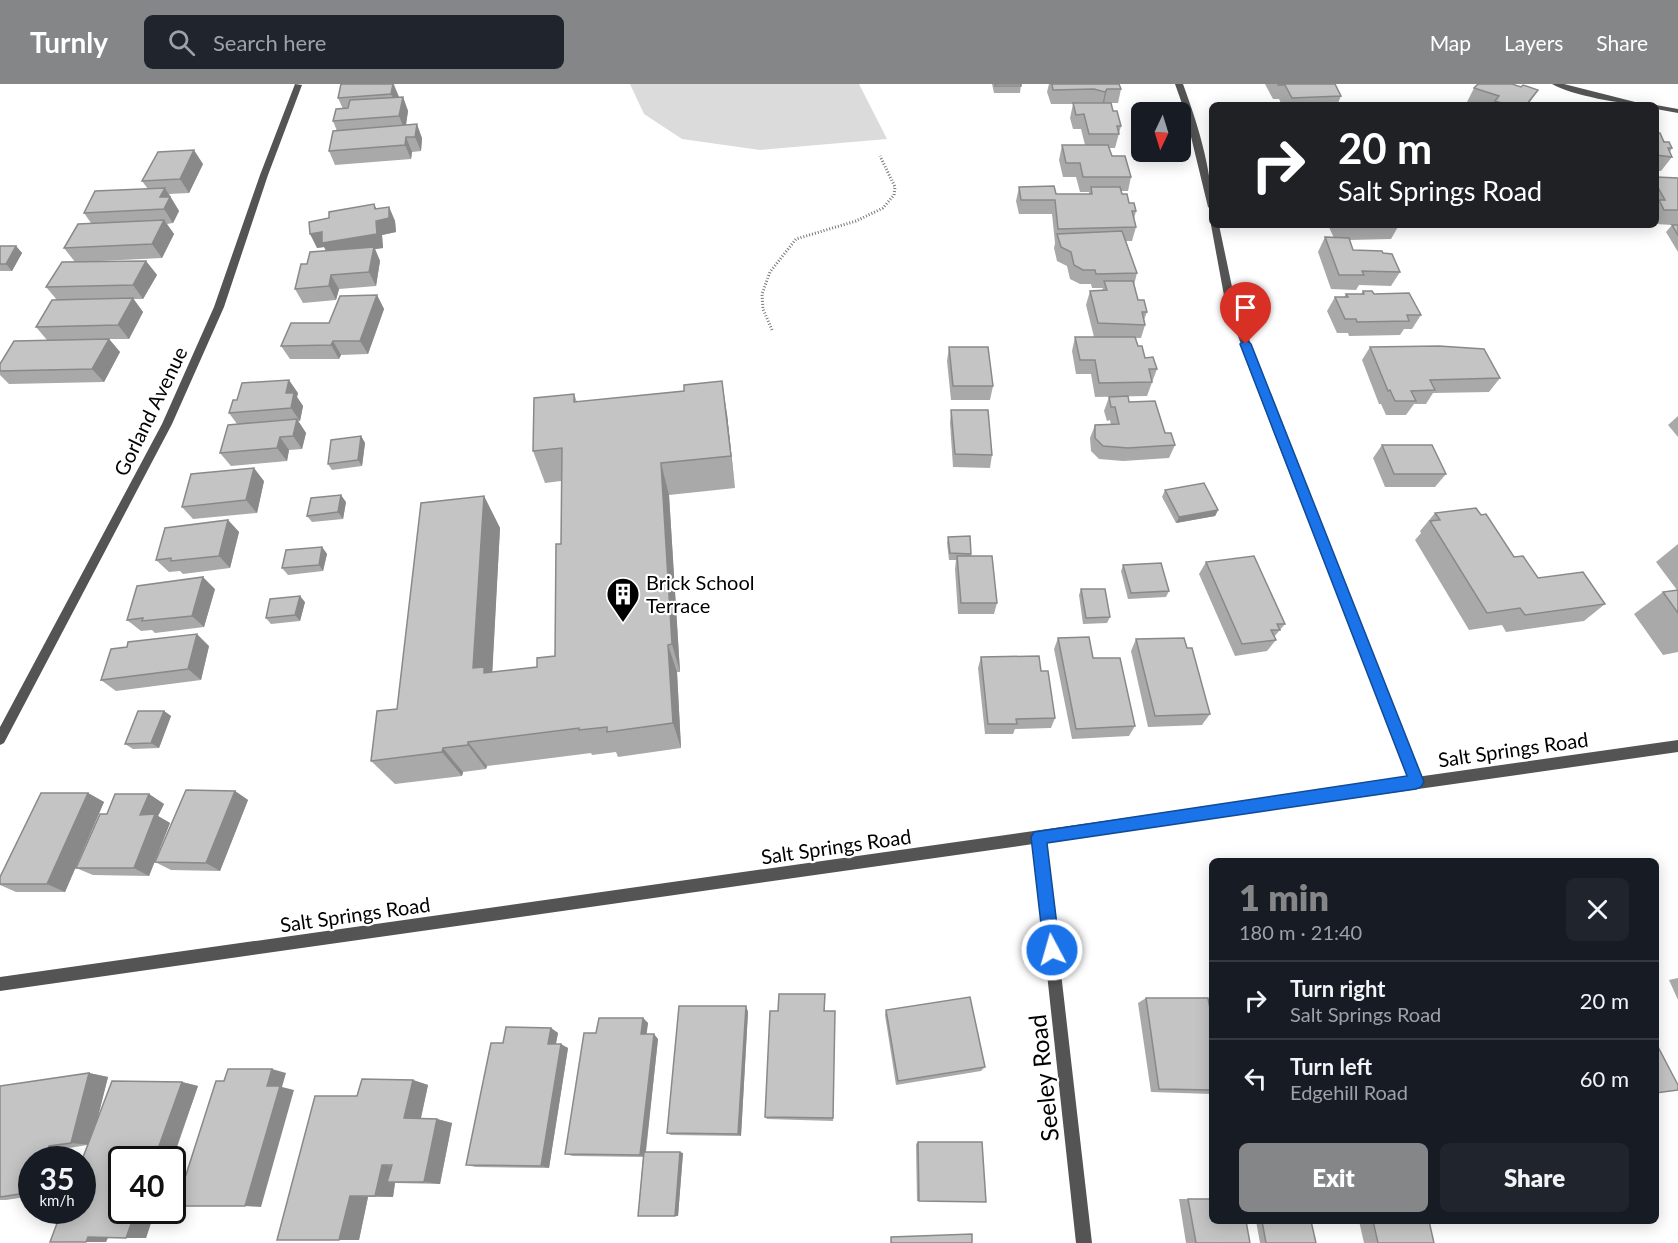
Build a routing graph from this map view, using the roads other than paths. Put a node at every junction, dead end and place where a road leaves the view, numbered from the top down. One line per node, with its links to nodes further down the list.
1 (1179, 84): 7 (street)
2 (1556, 84): 4 (street)
3 (298, 85): 9 (street, Gorland Avenue)
4 (1625, 102)
5 (1659, 108): 6 (street)
6 (1678, 111)
7 (1209, 195)
8 (1216, 228): 11 (street)
9 (0, 739)
10 (1678, 746): 11 (street, Salt Springs Road)
11 (1416, 782): 12 (street, Salt Springs Road)
12 (1039, 837): 13 (street, Salt Springs Road); 14 (street, Seeley Road)
13 (0, 984)
14 (1084, 1243)

